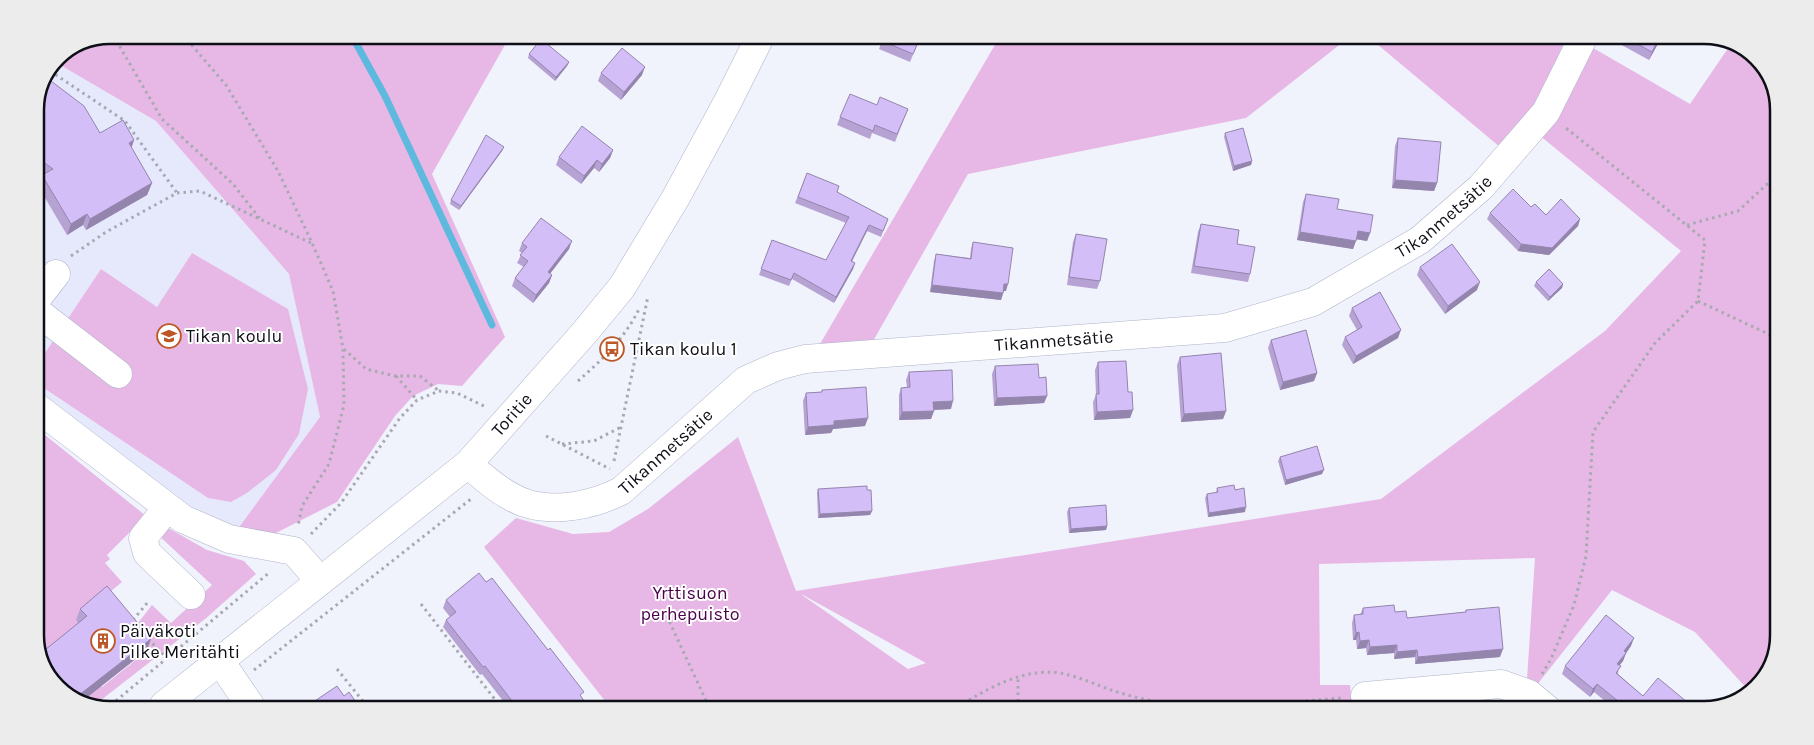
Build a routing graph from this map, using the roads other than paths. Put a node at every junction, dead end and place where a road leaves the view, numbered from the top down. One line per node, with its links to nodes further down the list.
1 (756, 44): 8 (street, Toritie)
2 (1580, 44): 8 (street, Tikanmetsätie)
3 (56, 274): 4 (street)
4 (44, 289)
5 (44, 317): 6 (street)
6 (118, 374)
7 (44, 413): 9 (street)
8 (468, 464): 10 (street, Toritie)
9 (167, 508): 10 (street); 11 (street)
10 (320, 581): 12 (street, Toritie)
11 (191, 595)
12 (220, 661): 13 (street); 15 (street, Toritie)
13 (243, 695)
14 (1365, 696): 16 (street)
15 (169, 701)
16 (1536, 701)

